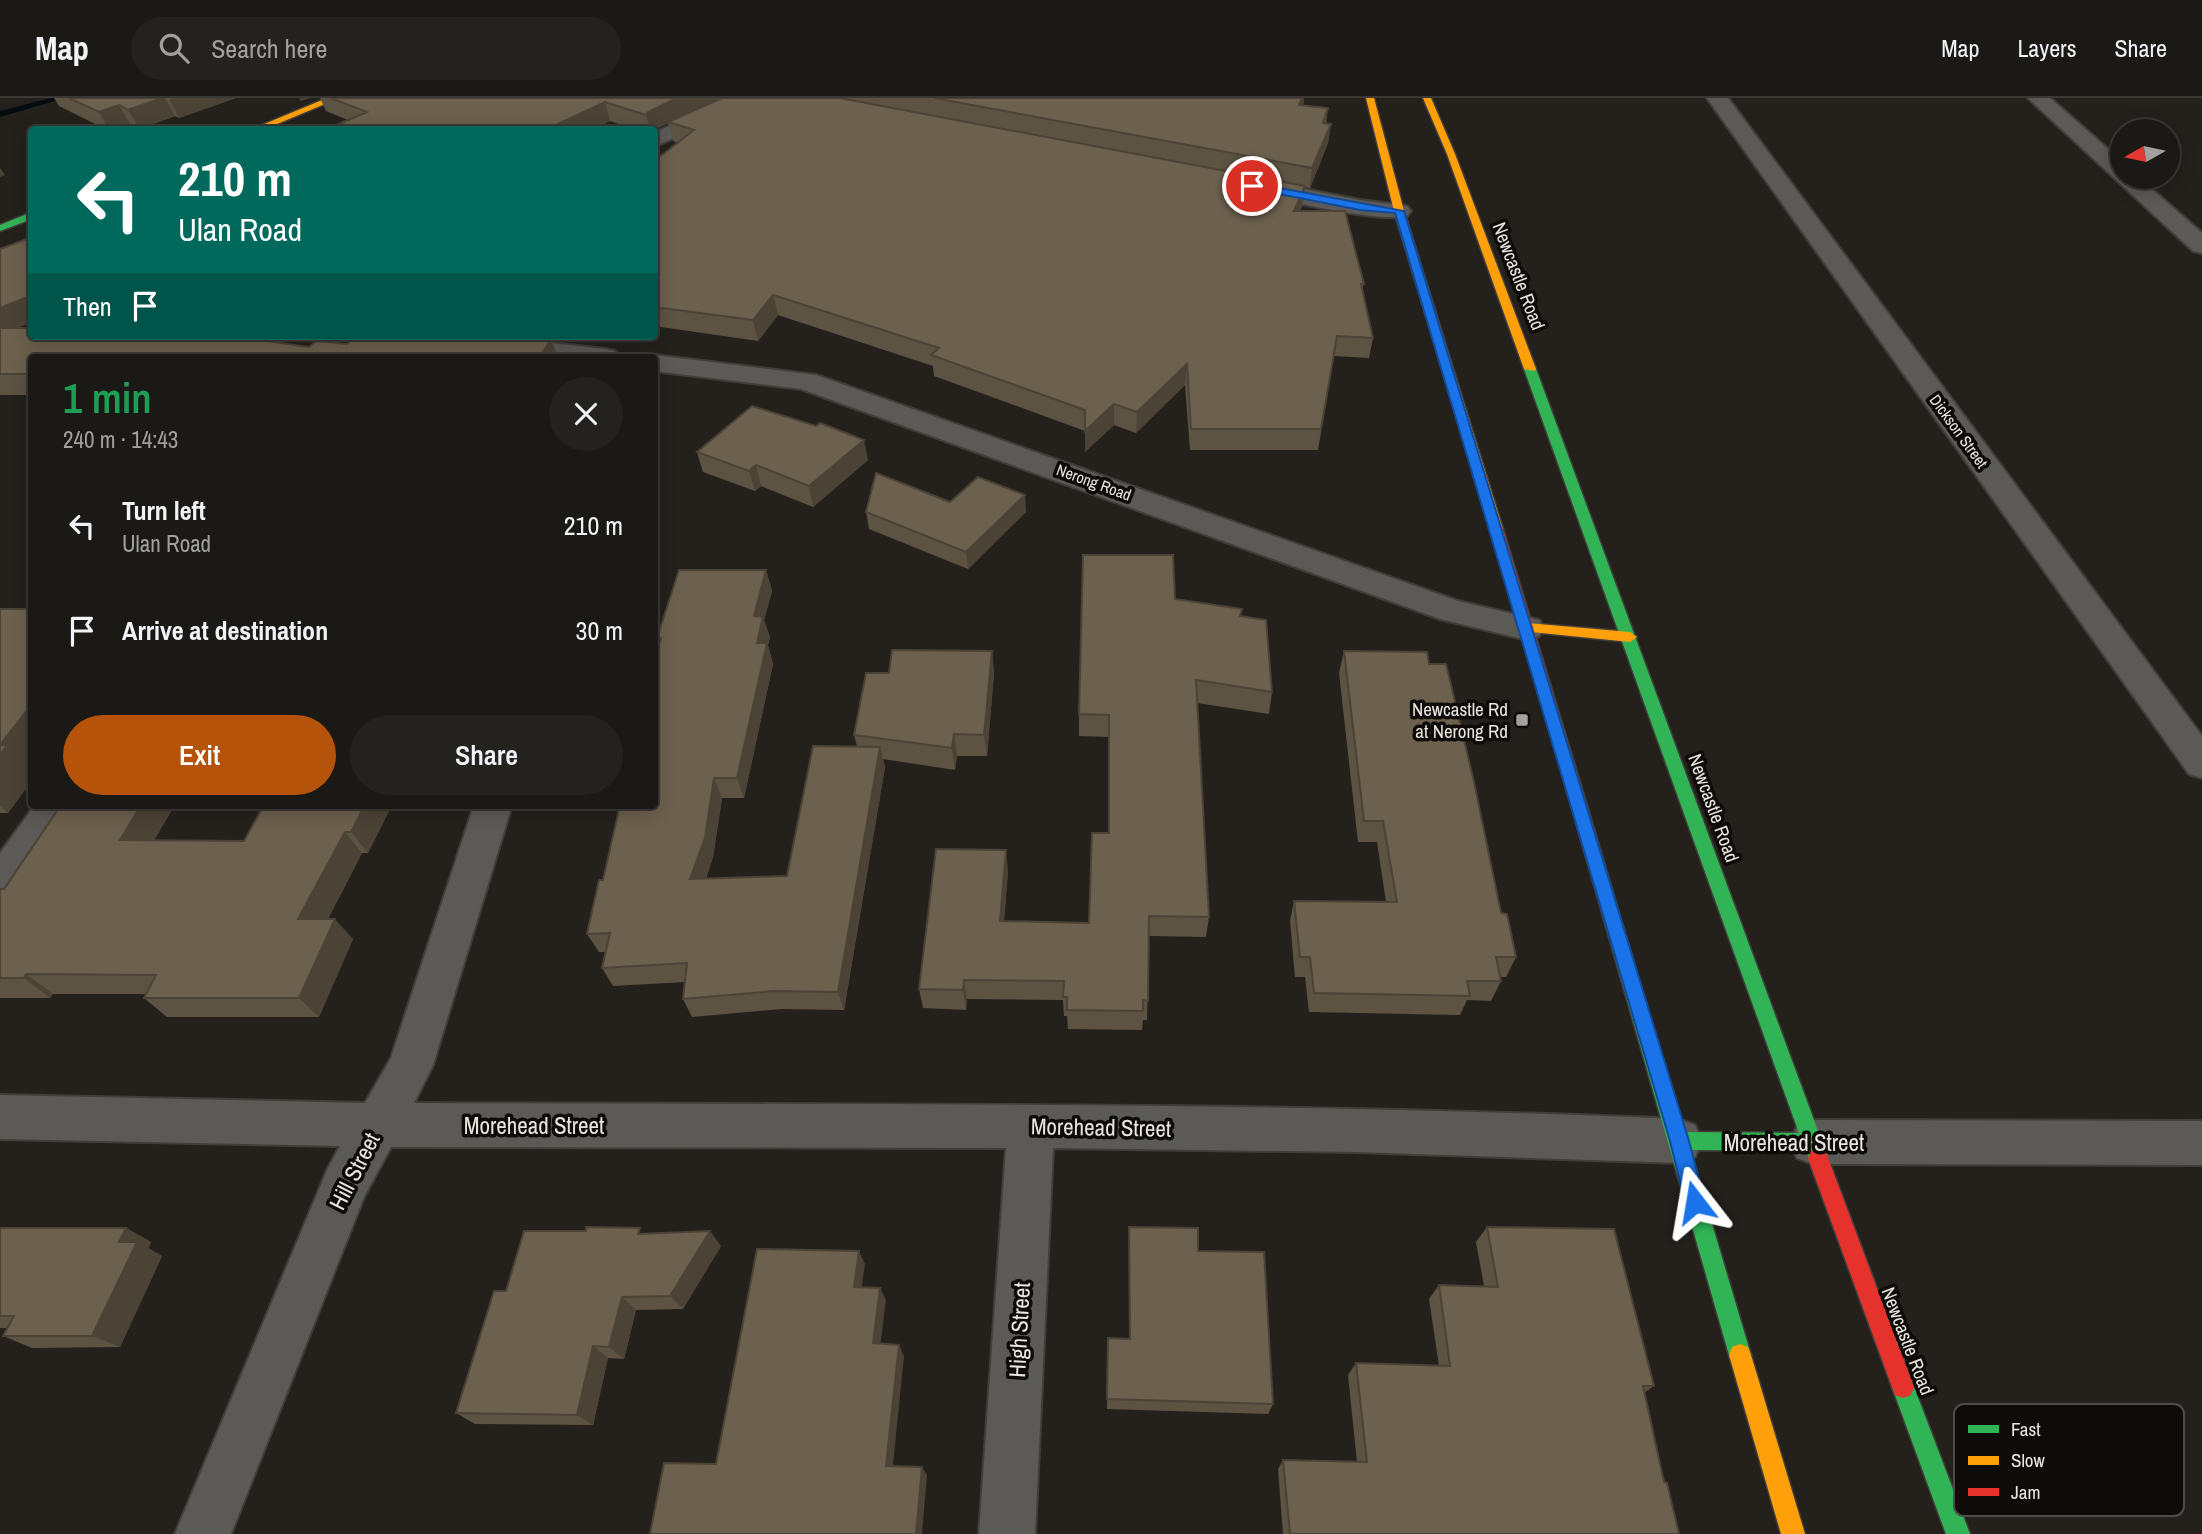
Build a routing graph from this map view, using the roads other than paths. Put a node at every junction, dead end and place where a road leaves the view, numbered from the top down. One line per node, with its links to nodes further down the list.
1 (335, 98): 7 (main road)
2 (745, 98): 8 (street)
3 (1370, 98): 12 (main road)
4 (1427, 98): 20 (main road, Newcastle Road)
5 (1717, 98): 21 (street, Dickson Street)
6 (2038, 98): 9 (street)
7 (264, 126)
8 (658, 139)
9 (2110, 163)
10 (1225, 181): 12 (street)
11 (2138, 189): 15 (street)
12 (1399, 211): 19 (main road)
13 (28, 217): 14 (main road)
14 (0, 228)
15 (2202, 246)
16 (455, 340): 17 (street)
17 (579, 354)
18 (658, 363): 19 (street, Nerong Road)
19 (1527, 628): 20 (main road); 28 (main road)
20 (1630, 637): 29 (main road, Newcastle Road)
21 (2202, 764)
22 (53, 809): 24 (street)
23 (492, 809): 26 (street, Hill Street)
24 (0, 884)
25 (0, 1117): 26 (street, Morehead Street)
26 (378, 1125): 27 (street, Morehead Street); 31 (street, Hill Street)
27 (1031, 1125): 28 (street, Morehead Street); 32 (street, High Street)
28 (1679, 1141): 29 (main road, Morehead Street); 33 (main road)
29 (1813, 1142): 30 (street, Morehead Street); 34 (main road, Newcastle Road)
30 (2202, 1143)
31 (203, 1534)
32 (1007, 1534)
33 (1793, 1534)
34 (1958, 1534)

